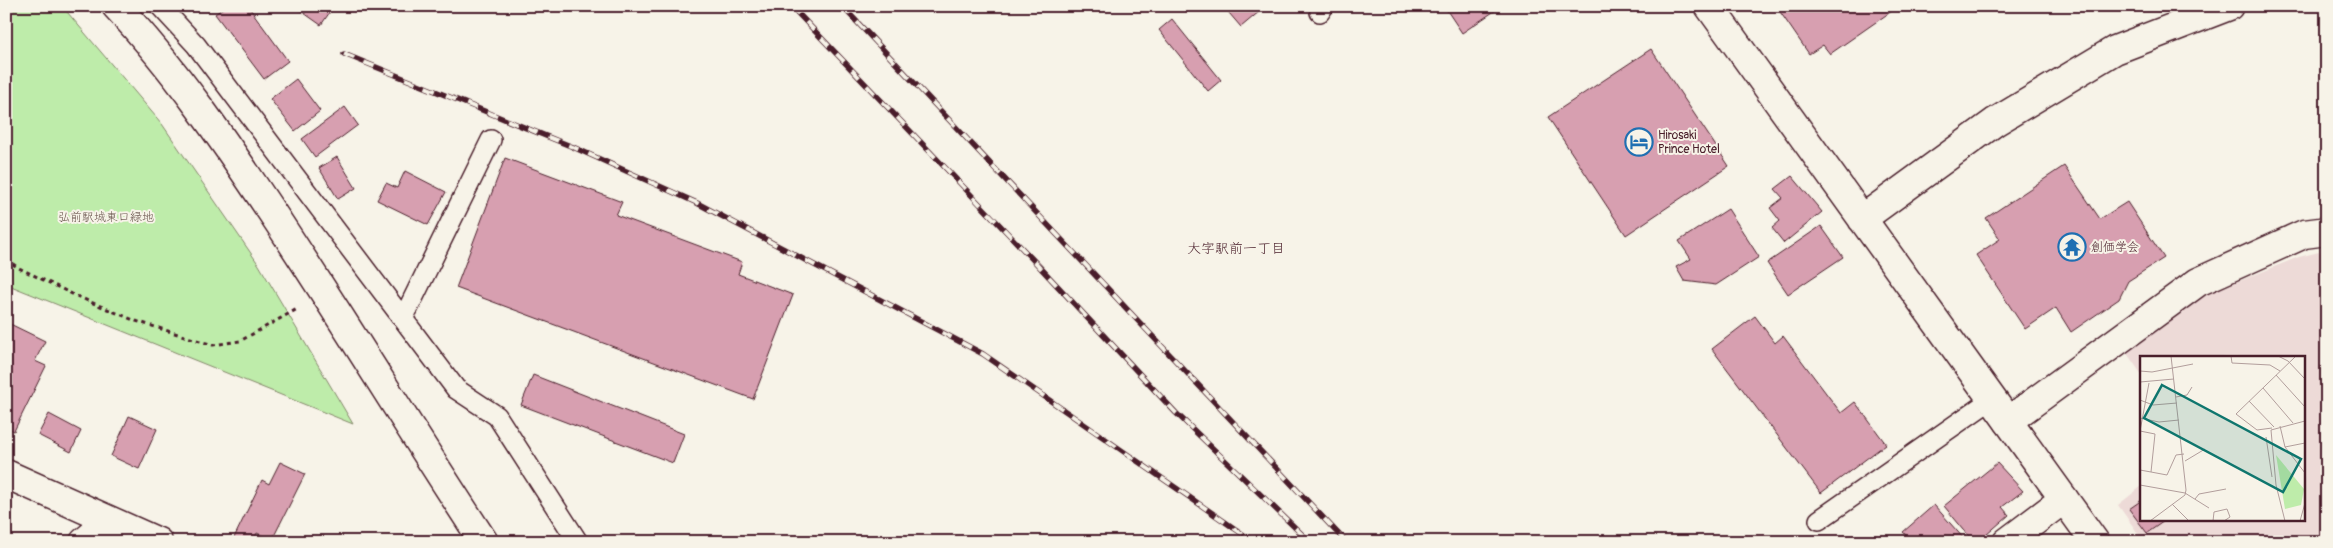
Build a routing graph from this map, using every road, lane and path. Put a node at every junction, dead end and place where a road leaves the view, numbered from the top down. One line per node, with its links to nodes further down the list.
1 (116, 6): 18 (street)
2 (160, 6): 10 (lane)
3 (1709, 6): 6 (street)
4 (2229, 6): 6 (street)
5 (491, 140): 10 (lane)
6 (1862, 219): 11 (street)
7 (2327, 231): 11 (street)
8 (6, 259): 9 (path)
9 (303, 305)
10 (403, 319): 19 (lane)
11 (2000, 410): 13 (street); 14 (lane)
12 (6, 474): 15 (street)
13 (2064, 499): 20 (street); 21 (street)
14 (1819, 520)
15 (109, 521): 16 (street); 17 (street)
16 (84, 542)
17 (158, 542)
18 (484, 542)
19 (578, 542)
20 (2007, 542)
21 (2095, 542)

